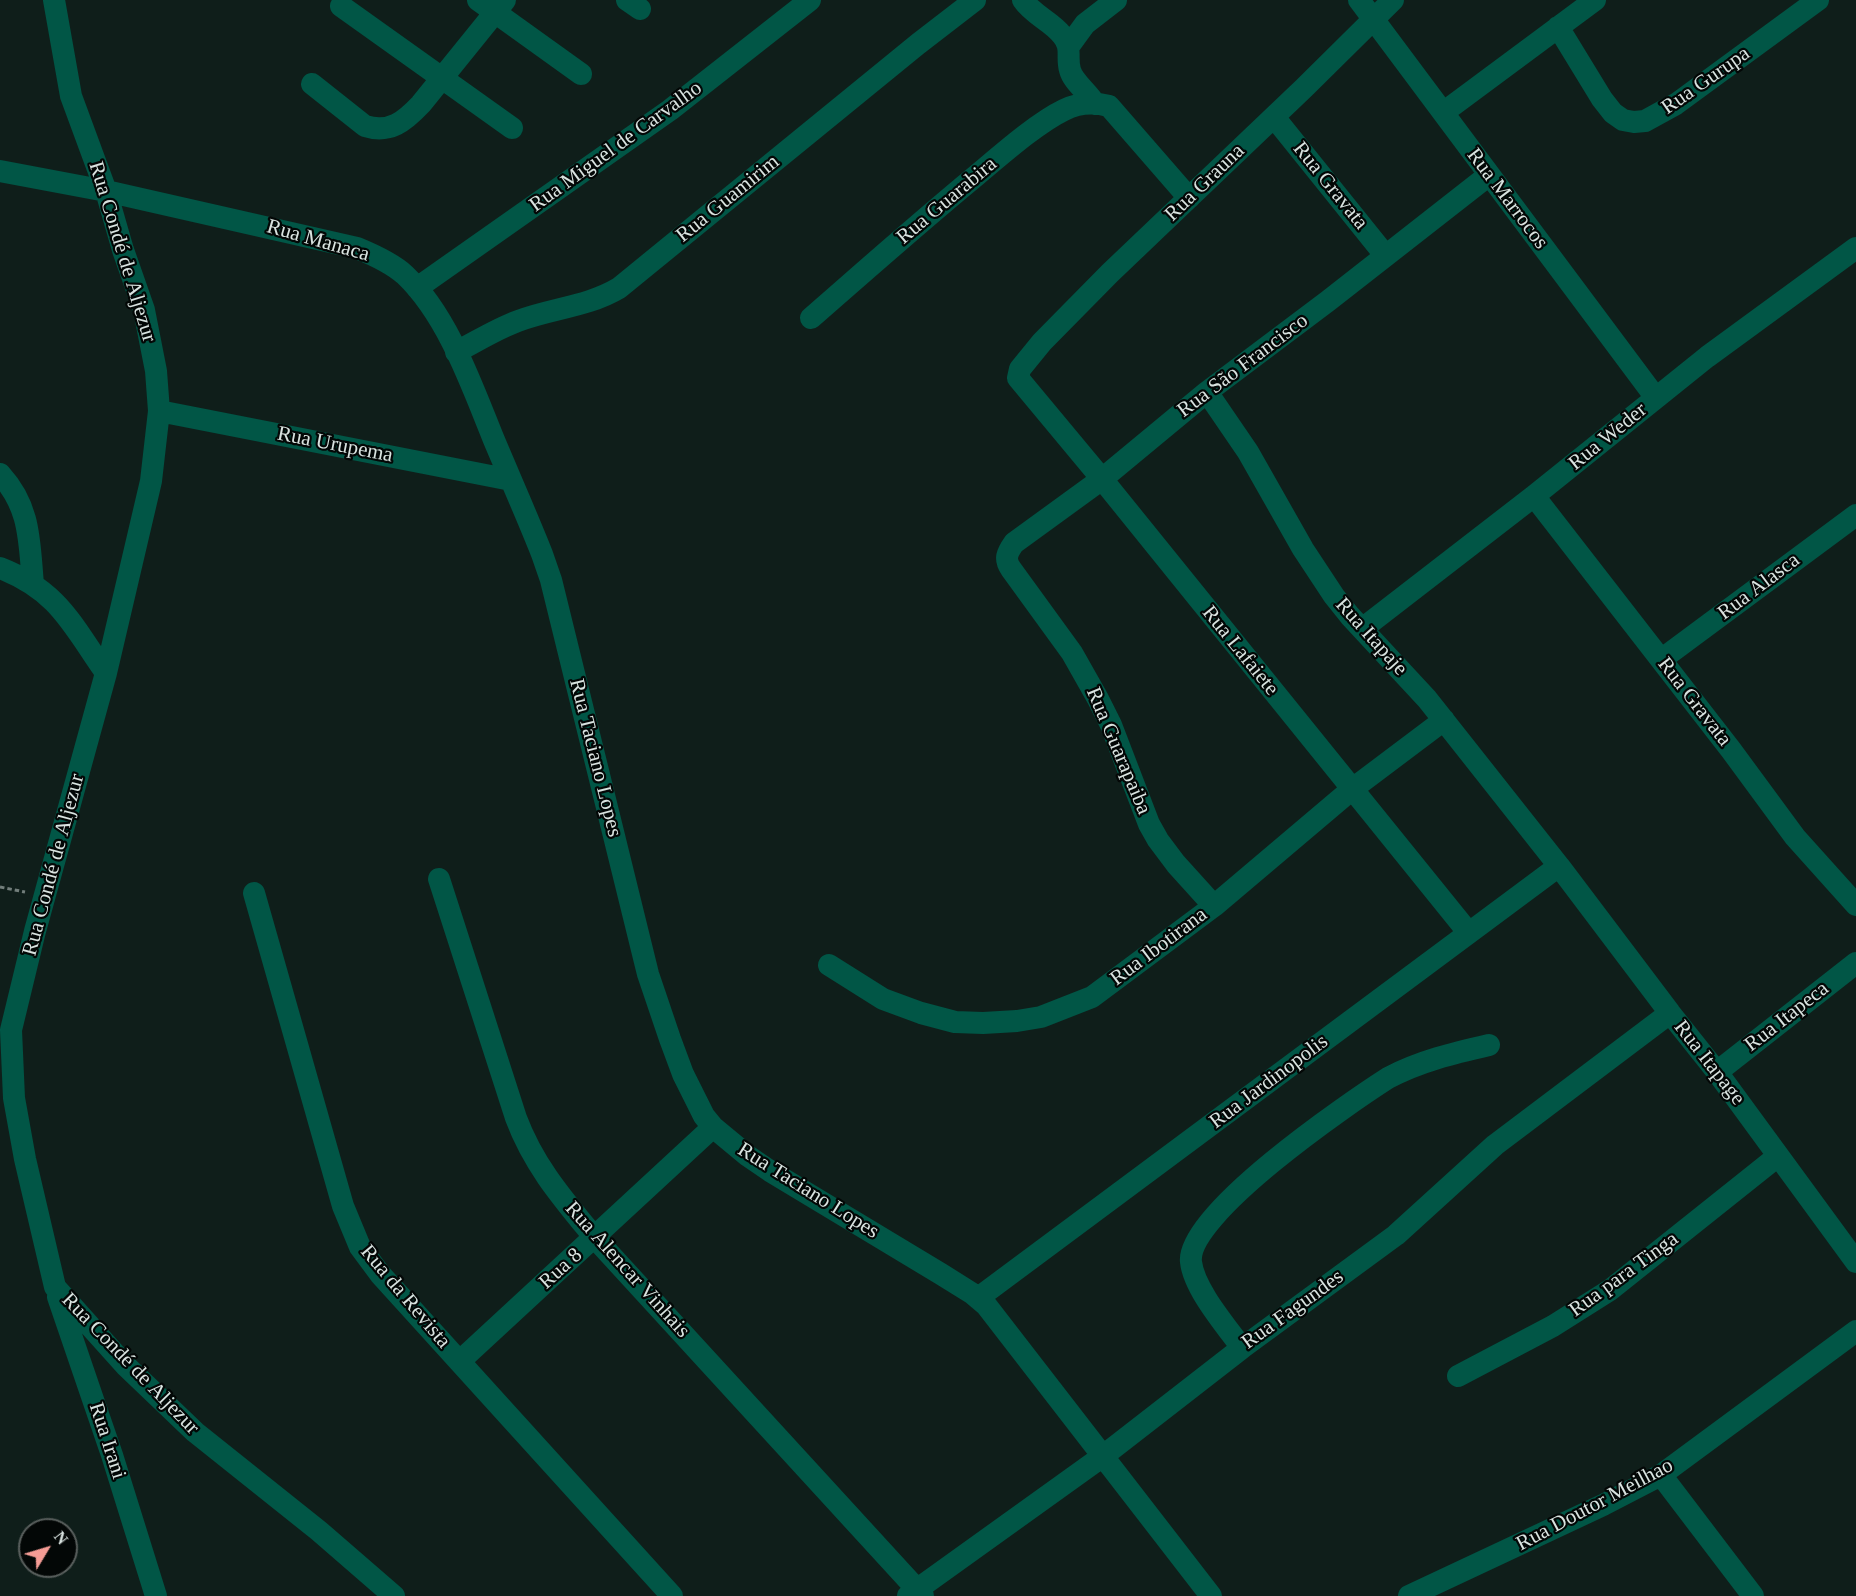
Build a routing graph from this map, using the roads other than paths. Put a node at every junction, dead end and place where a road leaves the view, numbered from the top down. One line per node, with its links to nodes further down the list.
1 (54, 0): 25 (street, Rua Condé de Aljezur)
2 (478, 0): 12 (street)
3 (810, 0): 29 (street, Rua Miguel de Carvalho)
4 (975, 0): 31 (street, Rua Guamirim)
5 (1023, 0): 15 (street)
6 (1116, 0): 15 (street)
7 (1359, 0): 13 (street, Rua Marrocos)
8 (1393, 0): 13 (street, Rua Grauna)
9 (1595, 0): 14 (street)
10 (1818, 0): 14 (street, Rua Gurupa)
11 (341, 6): 17 (street)
12 (501, 7): 16 (street); 17 (street)
13 (1372, 19): 20 (street, Rua Marrocos); 21 (street, Rua Grauna)
14 (1558, 27): 20 (street)
15 (1069, 46): 19 (street)
16 (581, 74)
17 (443, 79): 18 (street); 22 (street)
18 (312, 84)
19 (1095, 104): 26 (street); 30 (street, Rua Guarabira)
20 (1444, 112): 24 (street, Rua Marrocos)
21 (1274, 117): 26 (street, Rua Grauna); 28 (street, Rua Gravata)
22 (512, 128)
23 (0, 171): 25 (street, Rua Manaca)
24 (1489, 175): 28 (street, Rua São Francisco); 34 (street, Rua Marrocos)
25 (106, 191): 29 (street, Rua Manaca); 35 (street, Rua Condé de Aljezur)
26 (1190, 198): 32 (street, Rua Grauna)
27 (1856, 248): 34 (street, Rua Weder)
28 (1385, 255): 33 (street, Rua São Francisco)
29 (417, 288): 31 (street, Rua Manaca)
30 (811, 318)
31 (456, 352): 38 (street, Rua Manaca)
32 (1020, 369): 37 (street, Rua Lafaiete)
33 (1207, 392): 37 (street, Rua São Francisco); 44 (street, Rua Itapaje)
34 (1656, 398): 39 (street, Rua Weder)
35 (159, 411): 38 (street, Rua Urupema); 46 (street, Rua Condé de Aljezur)
36 (0, 474): 43 (street)
37 (1102, 479): 41 (street, Rua São Francisco); 48 (street, Rua Lafaiete)
38 (511, 480): 61 (street, Rua Taciano Lopes)
39 (1534, 496): 44 (street, Rua Weder); 45 (street, Rua Gravata)
40 (1856, 515): 45 (street, Rua Alasca)
41 (1006, 562): 53 (street, Rua Guarapaiba)
42 (0, 568): 43 (street)
43 (33, 584): 46 (street)
44 (1362, 628): 47 (street, Rua Itapaje)
45 (1662, 659): 52 (street, Rua Gravata)
46 (106, 673): 58 (street, Rua Condé de Aljezur)
47 (1444, 720): 48 (street, Rua Ibotirana); 49 (street, Rua Itapaje)
48 (1351, 790): 53 (street, Rua Ibotirana); 54 (street, Rua Lafaiete)
49 (1559, 866): 54 (street, Rua Jardinopolis); 57 (street, Rua Itapage)
50 (439, 879): 64 (street, Rua Alencar Vinhais)
51 (254, 893): 70 (street, Rua da Revista)
52 (1856, 905)
53 (1214, 906): 56 (street, Rua Ibotirana)
54 (1468, 932): 67 (street, Rua Jardinopolis)
55 (1856, 963): 60 (street, Rua Itapeca)
56 (829, 965)
57 (1670, 1013): 60 (street, Rua Itapage); 69 (street, Rua Fagundes)
58 (6, 1030): 66 (street, Rua Condé de Aljezur)
59 (1489, 1045): 69 (street)
60 (1717, 1072): 62 (street, Rua Itapage)
61 (713, 1127): 64 (street, Rua 8); 67 (street, Rua Taciano Lopes)
62 (1778, 1156): 63 (street, Rua Itapage); 71 (street, Rua para Tinga)
63 (1848, 1234): 65 (street, Rua Itapage)
64 (595, 1238): 70 (street, Rua 8); 74 (street, Rua Alencar Vinhais)
65 (1856, 1262)
66 (55, 1287): 75 (street, Rua Irani); 76 (street, Rua Condé de Aljezur)
67 (978, 1298): 72 (street, Rua Taciano Lopes)
68 (1856, 1331): 73 (street, Rua Doutor Meilhao)
69 (1242, 1348): 72 (street, Rua Fagundes)
70 (460, 1361): 77 (street, Rua da Revista)
71 (1458, 1376)
72 (1103, 1456): 74 (street, Rua Fagundes); 78 (street, Rua Taciano Lopes)
73 (1661, 1475): 79 (street, Rua Doutor Meilhao); 80 (street)
74 (916, 1594)
75 (156, 1596)
76 (394, 1596)
77 (672, 1596)
78 (1211, 1596)
79 (1409, 1596)
80 (1753, 1596)

